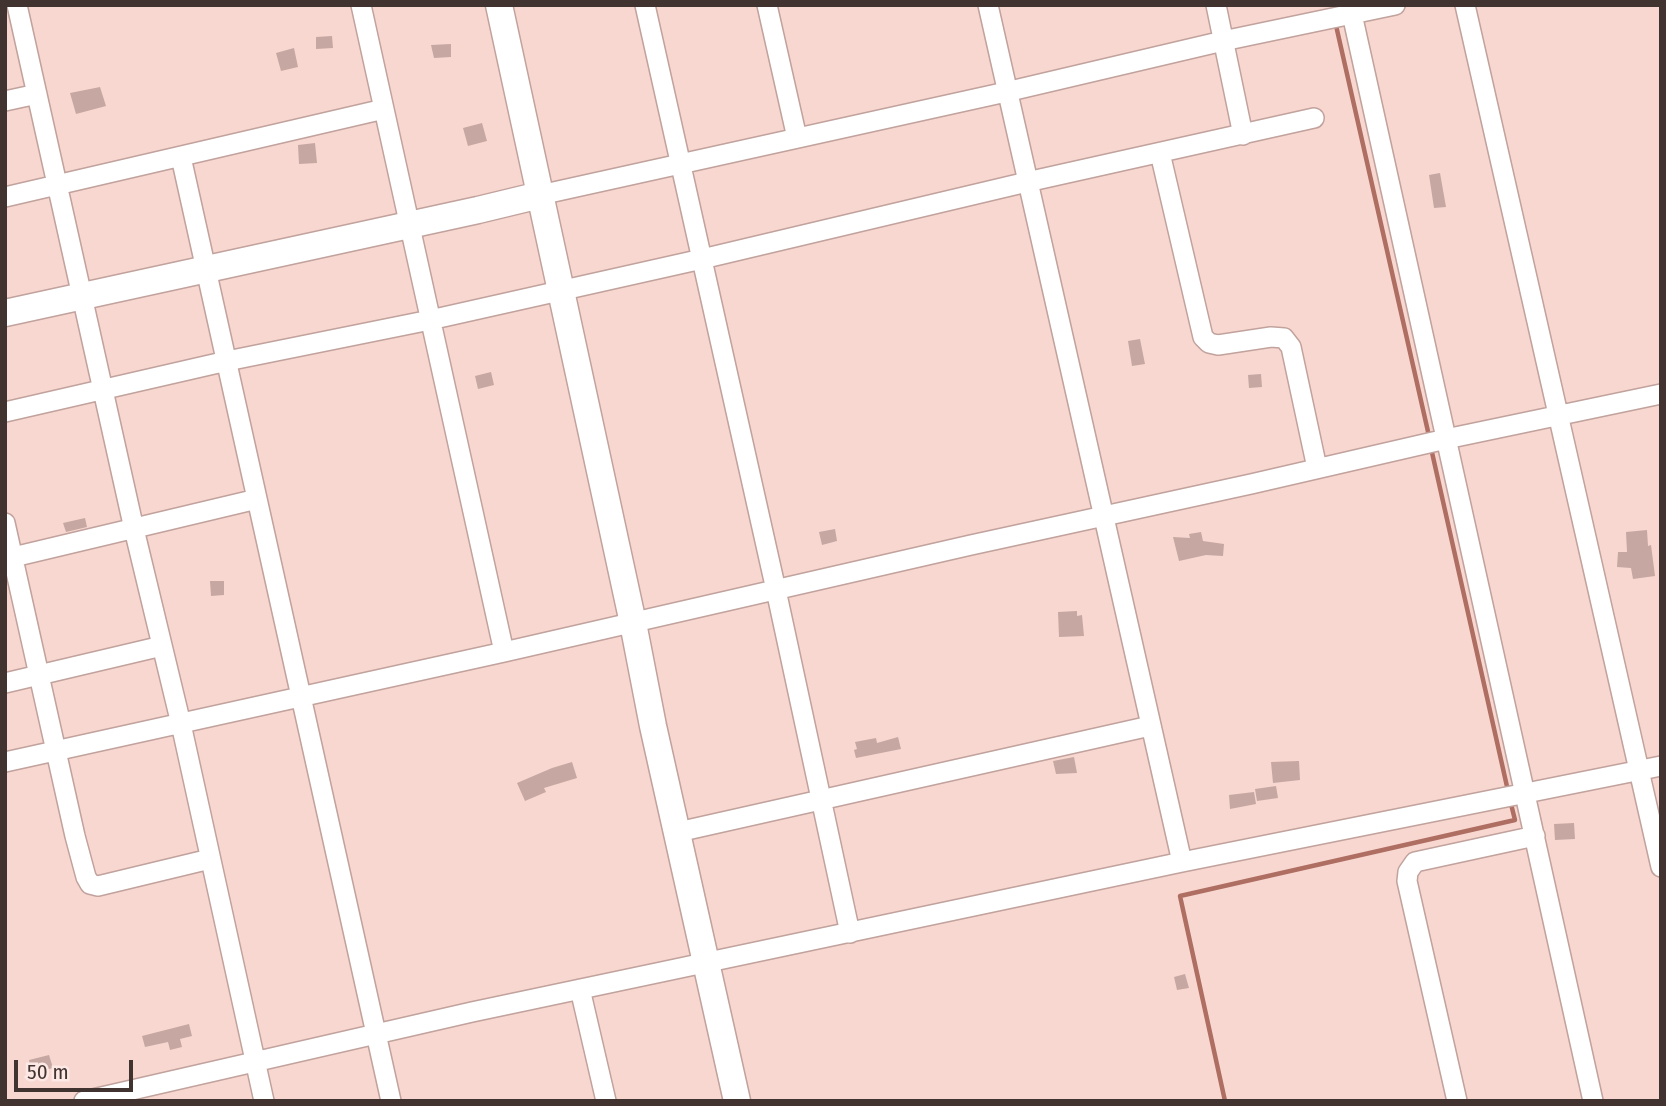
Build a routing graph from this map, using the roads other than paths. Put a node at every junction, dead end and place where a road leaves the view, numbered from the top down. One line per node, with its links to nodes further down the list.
1 (17, 5): 13 (street)
2 (361, 5): 15 (street)
3 (499, 5): 24 (street)
4 (645, 5): 21 (street)
5 (767, 5): 18 (street)
6 (988, 5): 12 (street)
7 (1216, 5): 11 (street)
8 (1395, 5): 10 (street)
9 (1465, 5): 37 (street)
10 (1351, 10): 11 (street); 38 (street)
11 (1223, 41): 12 (street); 17 (street)
12 (1006, 92): 18 (street); 22 (street)
13 (37, 94): 14 (street); 23 (street)
14 (5, 101)
15 (384, 109): 20 (street); 26 (street)
16 (1314, 118): 17 (street)
17 (1243, 135): 19 (street)
18 (797, 138): 21 (street)
19 (1160, 153): 22 (street); 39 (street)
20 (181, 157): 23 (street); 28 (street)
21 (680, 163): 24 (street); 27 (street)
22 (1027, 183): 27 (street); 41 (street)
23 (57, 185): 25 (street); 30 (street)
24 (540, 195): 26 (street); 29 (street)
25 (5, 197)
26 (409, 224): 28 (street); 32 (street)
27 (702, 259): 29 (street); 45 (street)
28 (207, 268): 30 (street); 33 (street)
29 (561, 290): 32 (street); 46 (street)
30 (82, 296): 31 (street); 34 (street)
31 (5, 313)
32 (430, 320): 33 (street); 48 (street)
33 (227, 361): 34 (street); 40 (street)
34 (103, 390): 36 (street); 43 (street)
35 (1661, 394): 37 (street)
36 (5, 412)
37 (1558, 415): 38 (street); 57 (street)
38 (1446, 439): 39 (street); 58 (street)
39 (1317, 468): 41 (street)
40 (257, 499): 43 (street); 51 (street)
41 (1104, 517): 45 (street); 53 (street)
42 (5, 523): 44 (street)
43 (134, 529): 44 (street); 47 (street)
44 (9, 558): 49 (street)
45 (776, 590): 46 (street); 59 (street)
46 (633, 622): 48 (street); 60 (street)
47 (162, 646): 49 (street); 52 (street)
48 (504, 652): 51 (street)
49 (39, 675): 50 (street); 54 (street)
50 (5, 683)
51 (301, 697): 52 (street); 68 (street)
52 (181, 724): 54 (street); 62 (street)
53 (1150, 726): 59 (street); 63 (street)
54 (56, 751): 55 (street); 62 (street)
55 (5, 762)
56 (1661, 766): 57 (street)
57 (1639, 770): 58 (street); 64 (street)
58 (1525, 792): 61 (street); 63 (street)
59 (821, 800): 60 (street); 65 (street)
60 (678, 832): 66 (street)
61 (1535, 836): 75 (street); 76 (street)
62 (210, 859): 69 (street)
63 (1182, 862): 65 (street)
64 (1661, 867)
65 (850, 933): 66 (street)
66 (707, 963): 67 (street); 74 (street)
67 (580, 989): 68 (street); 73 (street)
68 (377, 1033): 69 (street); 72 (street)
69 (256, 1062): 70 (street); 71 (street)
70 (84, 1101)
71 (264, 1101)
72 (391, 1101)
73 (606, 1101)
74 (737, 1101)
75 (1457, 1101)
76 (1593, 1101)

